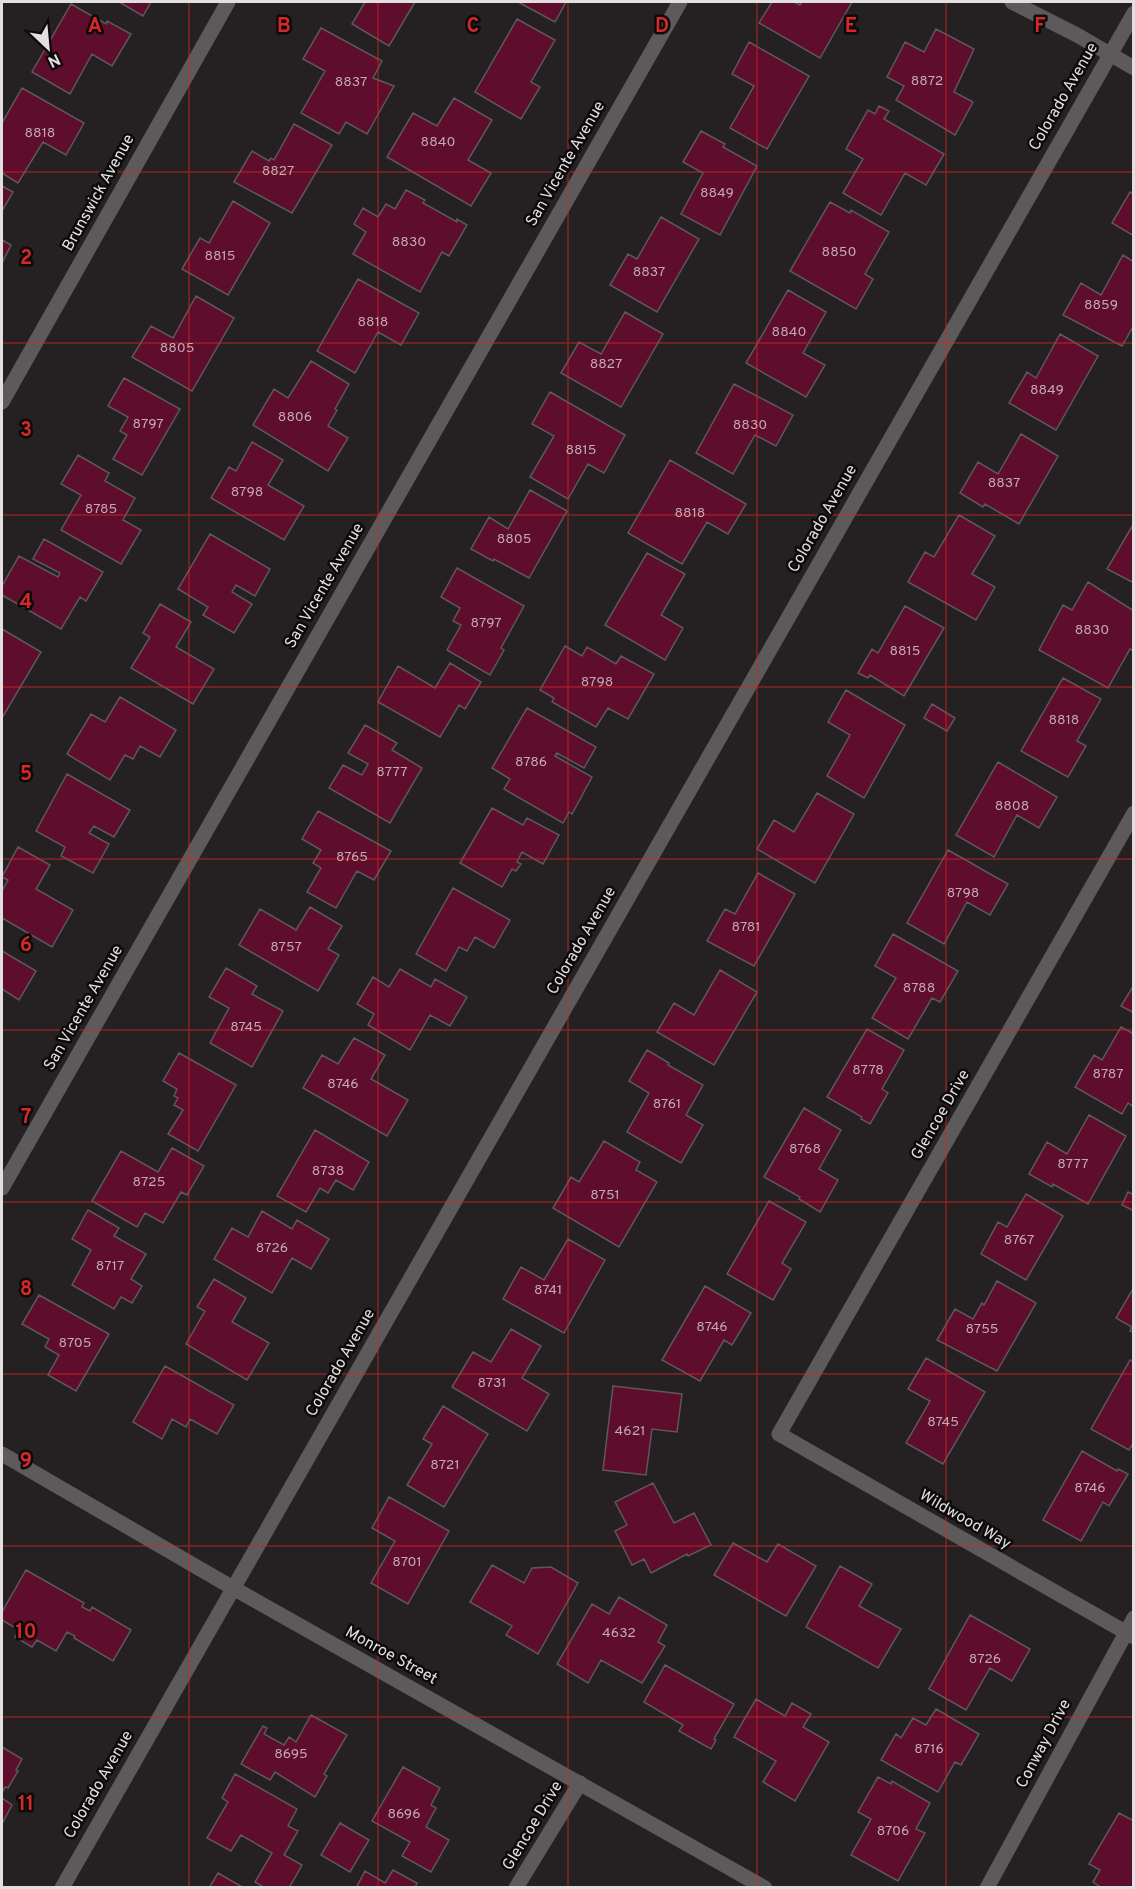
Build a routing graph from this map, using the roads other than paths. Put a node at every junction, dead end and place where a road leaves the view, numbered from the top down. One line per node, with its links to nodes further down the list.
1 (228, 2): 7 (street, Brunswick Avenue)
2 (680, 2): 9 (street, San Vicente Avenue)
3 (1012, 2): 5 (street)
4 (1134, 13): 5 (street, Colorado Avenue)
5 (1110, 55): 6 (street); 12 (street, Colorado Avenue)
6 (1134, 68)
7 (2, 402)
8 (1134, 813): 10 (street, Glencoe Drive)
9 (2, 1188)
10 (779, 1434): 14 (street, Wildwood Way)
11 (2, 1454): 12 (street, Monroe Street)
12 (233, 1588): 15 (street, Monroe Street); 16 (street, Colorado Avenue)
13 (1134, 1618): 14 (street, Conway Drive)
14 (1129, 1634): 19 (street, Conway Drive)
15 (580, 1783): 17 (street, Glencoe Drive); 18 (street, Monroe Street)
16 (62, 1887)
17 (516, 1887)
18 (765, 1887)
19 (987, 1887)

